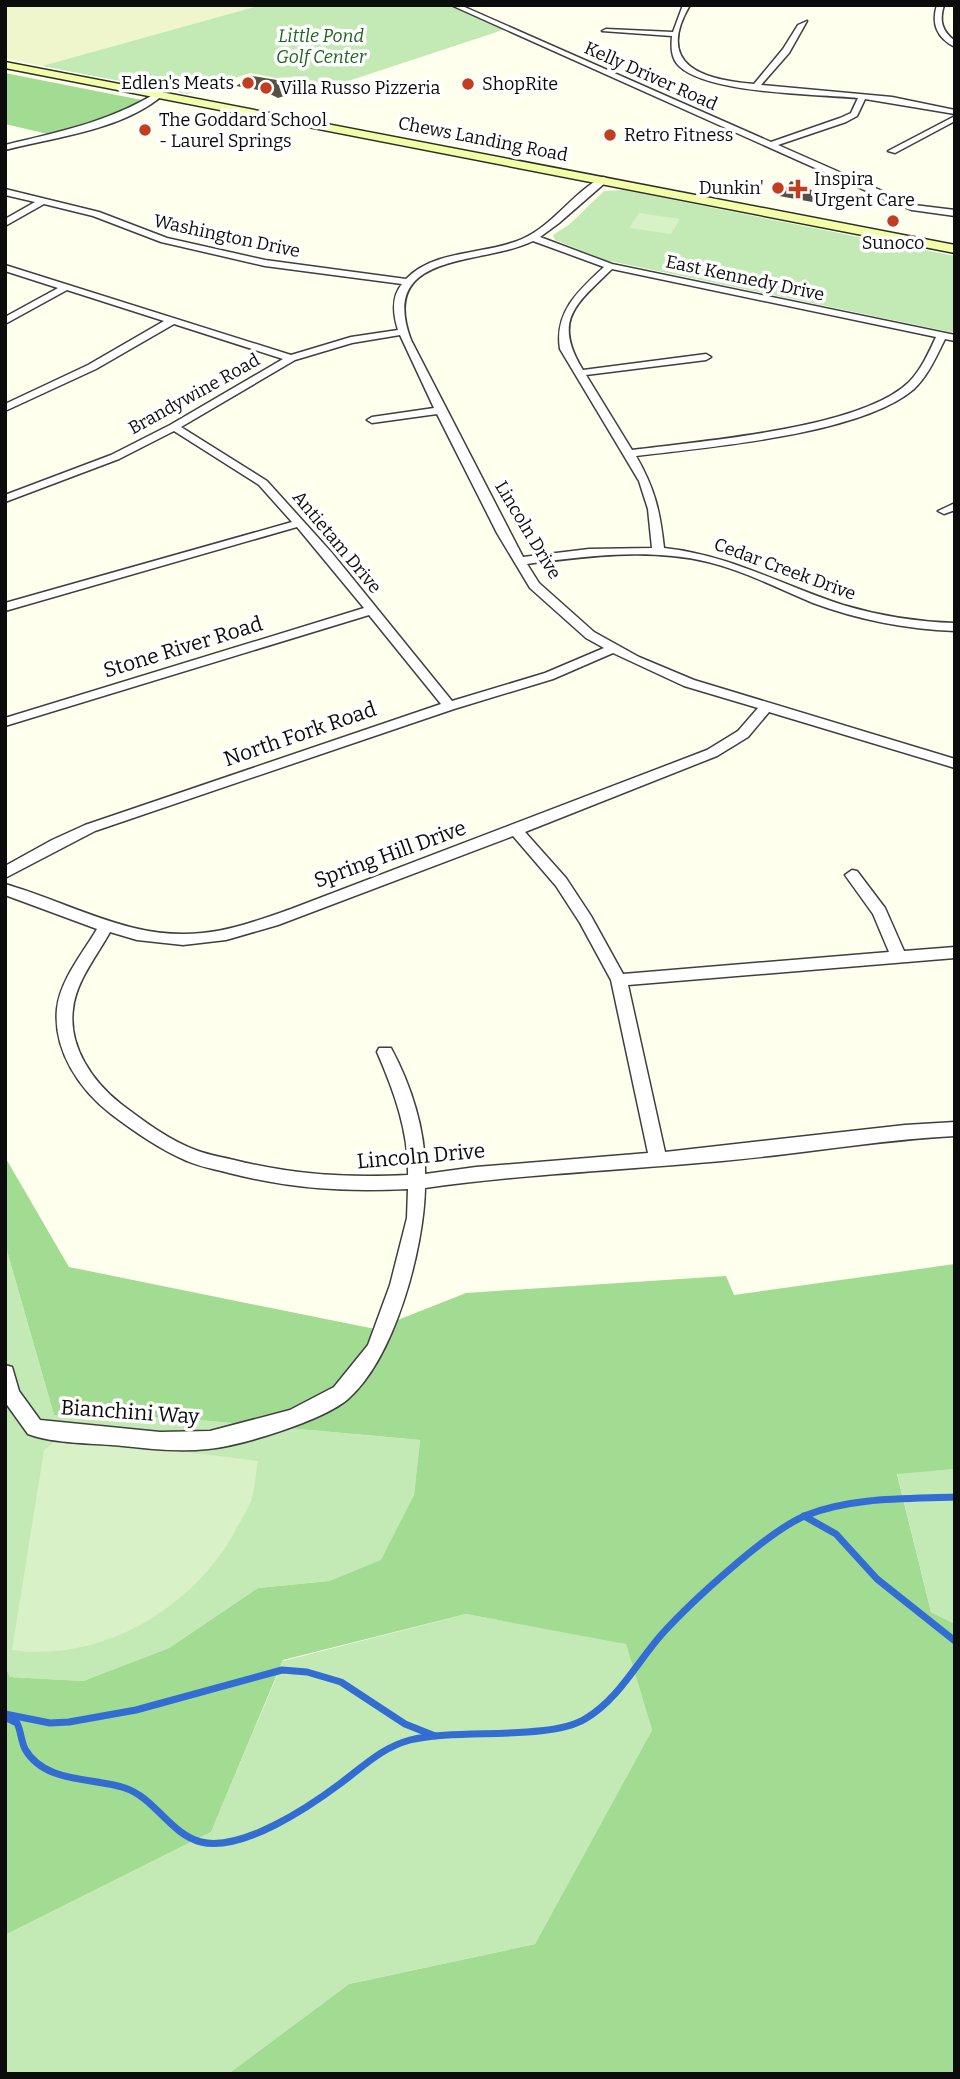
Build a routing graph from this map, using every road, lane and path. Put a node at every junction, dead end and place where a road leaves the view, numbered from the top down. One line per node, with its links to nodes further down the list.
1 (454, 5): 15 (street, Kelly Driver Road)
2 (687, 5): 7 (street)
3 (930, 5): 4 (street)
4 (943, 7): 8 (street)
5 (804, 23): 10 (street)
6 (606, 31): 7 (street)
7 (676, 34): 10 (street)
8 (955, 45)
9 (5, 65): 11 (main road, Chews Landing Road)
10 (757, 86): 12 (street)
11 (159, 94): 16 (street); 18 (main road, Chews Landing Road)
12 (862, 98): 13 (street); 15 (street)
13 (955, 112)
14 (955, 118): 17 (street)
15 (771, 145): 21 (street, Kelly Driver Road)
16 (5, 148)
17 (892, 151)
18 (603, 180): 23 (street); 24 (main road, Chews Landing Road)
19 (5, 192): 20 (street, Washington Drive)
20 (45, 200): 22 (street); 27 (street, Washington Drive)
21 (955, 213)
22 (5, 223)
23 (532, 237): 25 (street, East Kennedy Drive); 27 (street)
24 (955, 249)
25 (610, 266): 32 (street, East Kennedy Drive); 36 (street)
26 (5, 268): 28 (street)
27 (407, 282): 31 (street, Lincoln Drive)
28 (66, 287): 29 (street); 30 (street)
29 (5, 321)
30 (172, 321): 35 (street); 37 (street)
31 (403, 331): 35 (street, Brandywine Road); 38 (street, Lincoln Drive)
32 (942, 335): 33 (street, East Kennedy Drive); 41 (street)
33 (955, 338)
34 (706, 357): 36 (street)
35 (290, 358): 40 (street, Brandywine Road)
36 (581, 373): 41 (street)
37 (5, 408)
38 (440, 410): 39 (street); 45 (street, Lincoln Drive)
39 (372, 420)
40 (174, 428): 42 (street, Brandywine Road); 43 (street, Antietam Drive)
41 (630, 454): 44 (street)
42 (5, 499)
43 (299, 523): 46 (street); 47 (street, Antietam Drive)
44 (659, 550): 45 (street, Cedar Creek Drive); 48 (street, Cedar Creek Drive)
45 (520, 561): 49 (street, Lincoln Drive)
46 (5, 607)
47 (372, 610): 50 (street, Antietam Drive); 52 (street, Stone River Road)
48 (955, 627)
49 (614, 648): 50 (street, North Fork Road); 51 (street, Lincoln Drive)
50 (449, 706): 55 (street, North Fork Road)
51 (767, 706): 53 (street, Lincoln Drive); 54 (street, Spring Hill Drive)
52 (5, 722)
53 (955, 764)
54 (516, 830): 58 (street, Spring Hill Drive); 61 (street)
55 (5, 873)
56 (852, 875): 60 (street)
57 (5, 889): 58 (street, Spring Hill Drive)
58 (107, 925): 65 (street, Lincoln Drive)
59 (955, 952): 60 (street)
60 (898, 955): 61 (street)
61 (619, 981): 64 (street)
62 (385, 1052): 65 (street)
63 (955, 1129): 64 (street, Lincoln Drive)
64 (658, 1159): 65 (street, Lincoln Drive)
65 (416, 1182): 66 (street, Bianchini Way)
66 (5, 1373)

